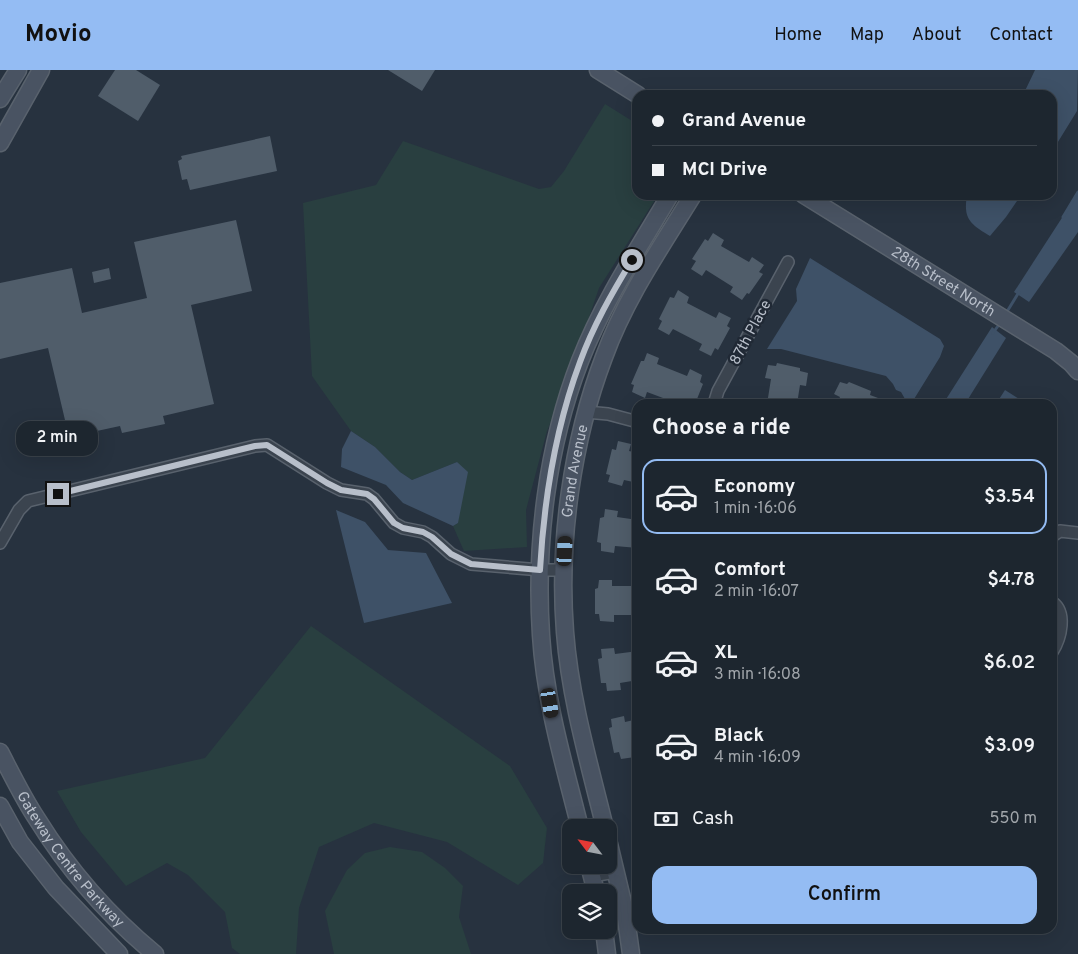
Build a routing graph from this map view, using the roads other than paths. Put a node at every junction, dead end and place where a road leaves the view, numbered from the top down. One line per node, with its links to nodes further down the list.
1 (18, 70): 5 (street)
2 (41, 70): 6 (street)
3 (598, 70): 4 (street)
4 (632, 91)
5 (0, 99)
6 (0, 143)
7 (667, 200): 13 (street, Grand Avenue)
8 (691, 200): 14 (street, Grand Avenue)
9 (812, 200): 11 (street, 28th Street North)
10 (788, 262): 12 (street, 87th Place)
11 (1078, 372)
12 (716, 399)
13 (566, 406): 14 (street); 19 (street, Grand Avenue)
14 (586, 412): 15 (street); 20 (street, Grand Avenue)
15 (632, 420)
16 (1057, 533): 17 (street)
17 (1078, 533)
18 (0, 543): 19 (street)
19 (540, 570): 20 (street); 25 (street, Grand Avenue)
20 (564, 570): 26 (street, Grand Avenue)
21 (1057, 606): 22 (street)
22 (1057, 644)
23 (0, 752): 30 (street, Gateway Centre Parkway)
24 (0, 806): 29 (street, Gateway Centre Parkway)
25 (578, 819)
26 (603, 819)
27 (616, 874): 32 (street)
28 (605, 939): 31 (street)
29 (119, 954)
30 (155, 954)
31 (607, 954)
32 (631, 954)

